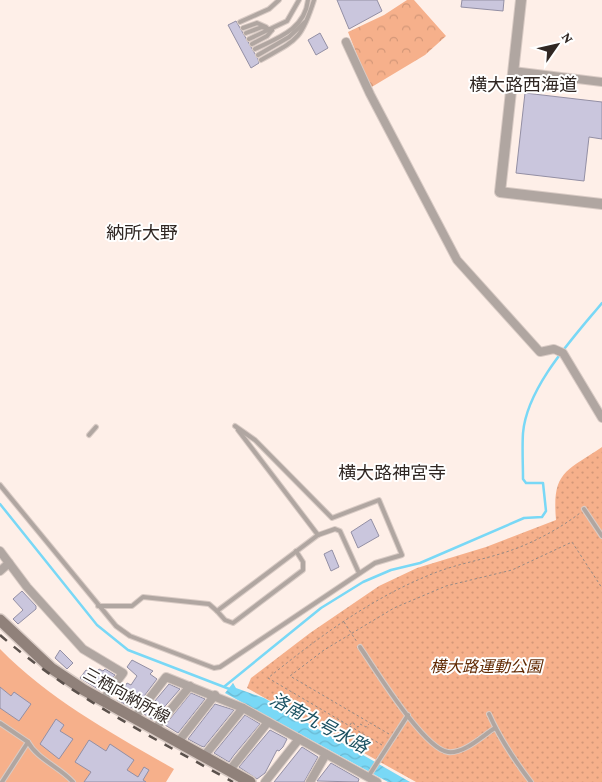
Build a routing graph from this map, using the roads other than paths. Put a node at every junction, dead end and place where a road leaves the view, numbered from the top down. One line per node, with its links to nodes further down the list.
1 (279, 0): 7 (lane)
2 (299, 0): 10 (lane)
3 (308, 0): 15 (lane)
4 (314, 0): 6 (lane)
5 (521, 0): 18 (street)
6 (308, 19): 16 (lane); 17 (lane)
7 (240, 22)
8 (267, 27): 9 (lane); 10 (lane); 11 (lane)
9 (243, 28)
10 (272, 30): 12 (lane); 14 (lane)
11 (246, 33)
12 (249, 39)
13 (346, 42): 21 (street)
14 (252, 44)
15 (255, 49)
16 (258, 54)
17 (261, 60)
18 (514, 71): 19 (street); 20 (street)
19 (602, 82)
20 (602, 204)
21 (602, 418)
22 (96, 427): 23 (lane)
23 (90, 435)
24 (0, 485): 33 (lane)
25 (584, 509): 27 (lane)
26 (318, 535): 28 (lane); 32 (lane); 32 (lane)
27 (602, 536)
28 (296, 551): 34 (lane); 34 (lane)
29 (0, 552): 30 (street)
30 (9, 563): 31 (street); 39 (street)
31 (0, 571)
32 (359, 573): 33 (lane)
33 (98, 606): 34 (lane)
34 (217, 611)
35 (0, 620): 39 (main road, 三栖向納所線)
36 (360, 648): 42 (lane)
37 (190, 686): 38 (street); 43 (street); 47 (street)
38 (215, 695): 40 (street); 50 (street)
39 (102, 700): 43 (main road, 三栖向納所線)
40 (243, 708): 44 (street); 52 (street)
41 (489, 714): 46 (lane)
42 (408, 716): 46 (lane); 54 (lane)
43 (135, 717): 47 (main road, 三栖向納所線)
44 (268, 722): 48 (street); 53 (street)
45 (0, 724): 49 (lane)
46 (495, 728): 61 (lane)
47 (155, 729): 50 (main road, 三栖向納所線)
48 (299, 739): 51 (street); 58 (street)
49 (28, 742): 55 (lane); 56 (lane)
50 (178, 742): 52 (main road, 三栖向納所線)
51 (326, 754): 54 (street); 59 (street)
52 (204, 756): 53 (main road, 三栖向納所線)
53 (229, 771): 57 (main road, 三栖向納所線)
54 (368, 777): 60 (street)
55 (2, 782)
56 (72, 782)
57 (250, 782)
58 (265, 782)
59 (310, 782)
60 (377, 782)
61 (531, 782)

